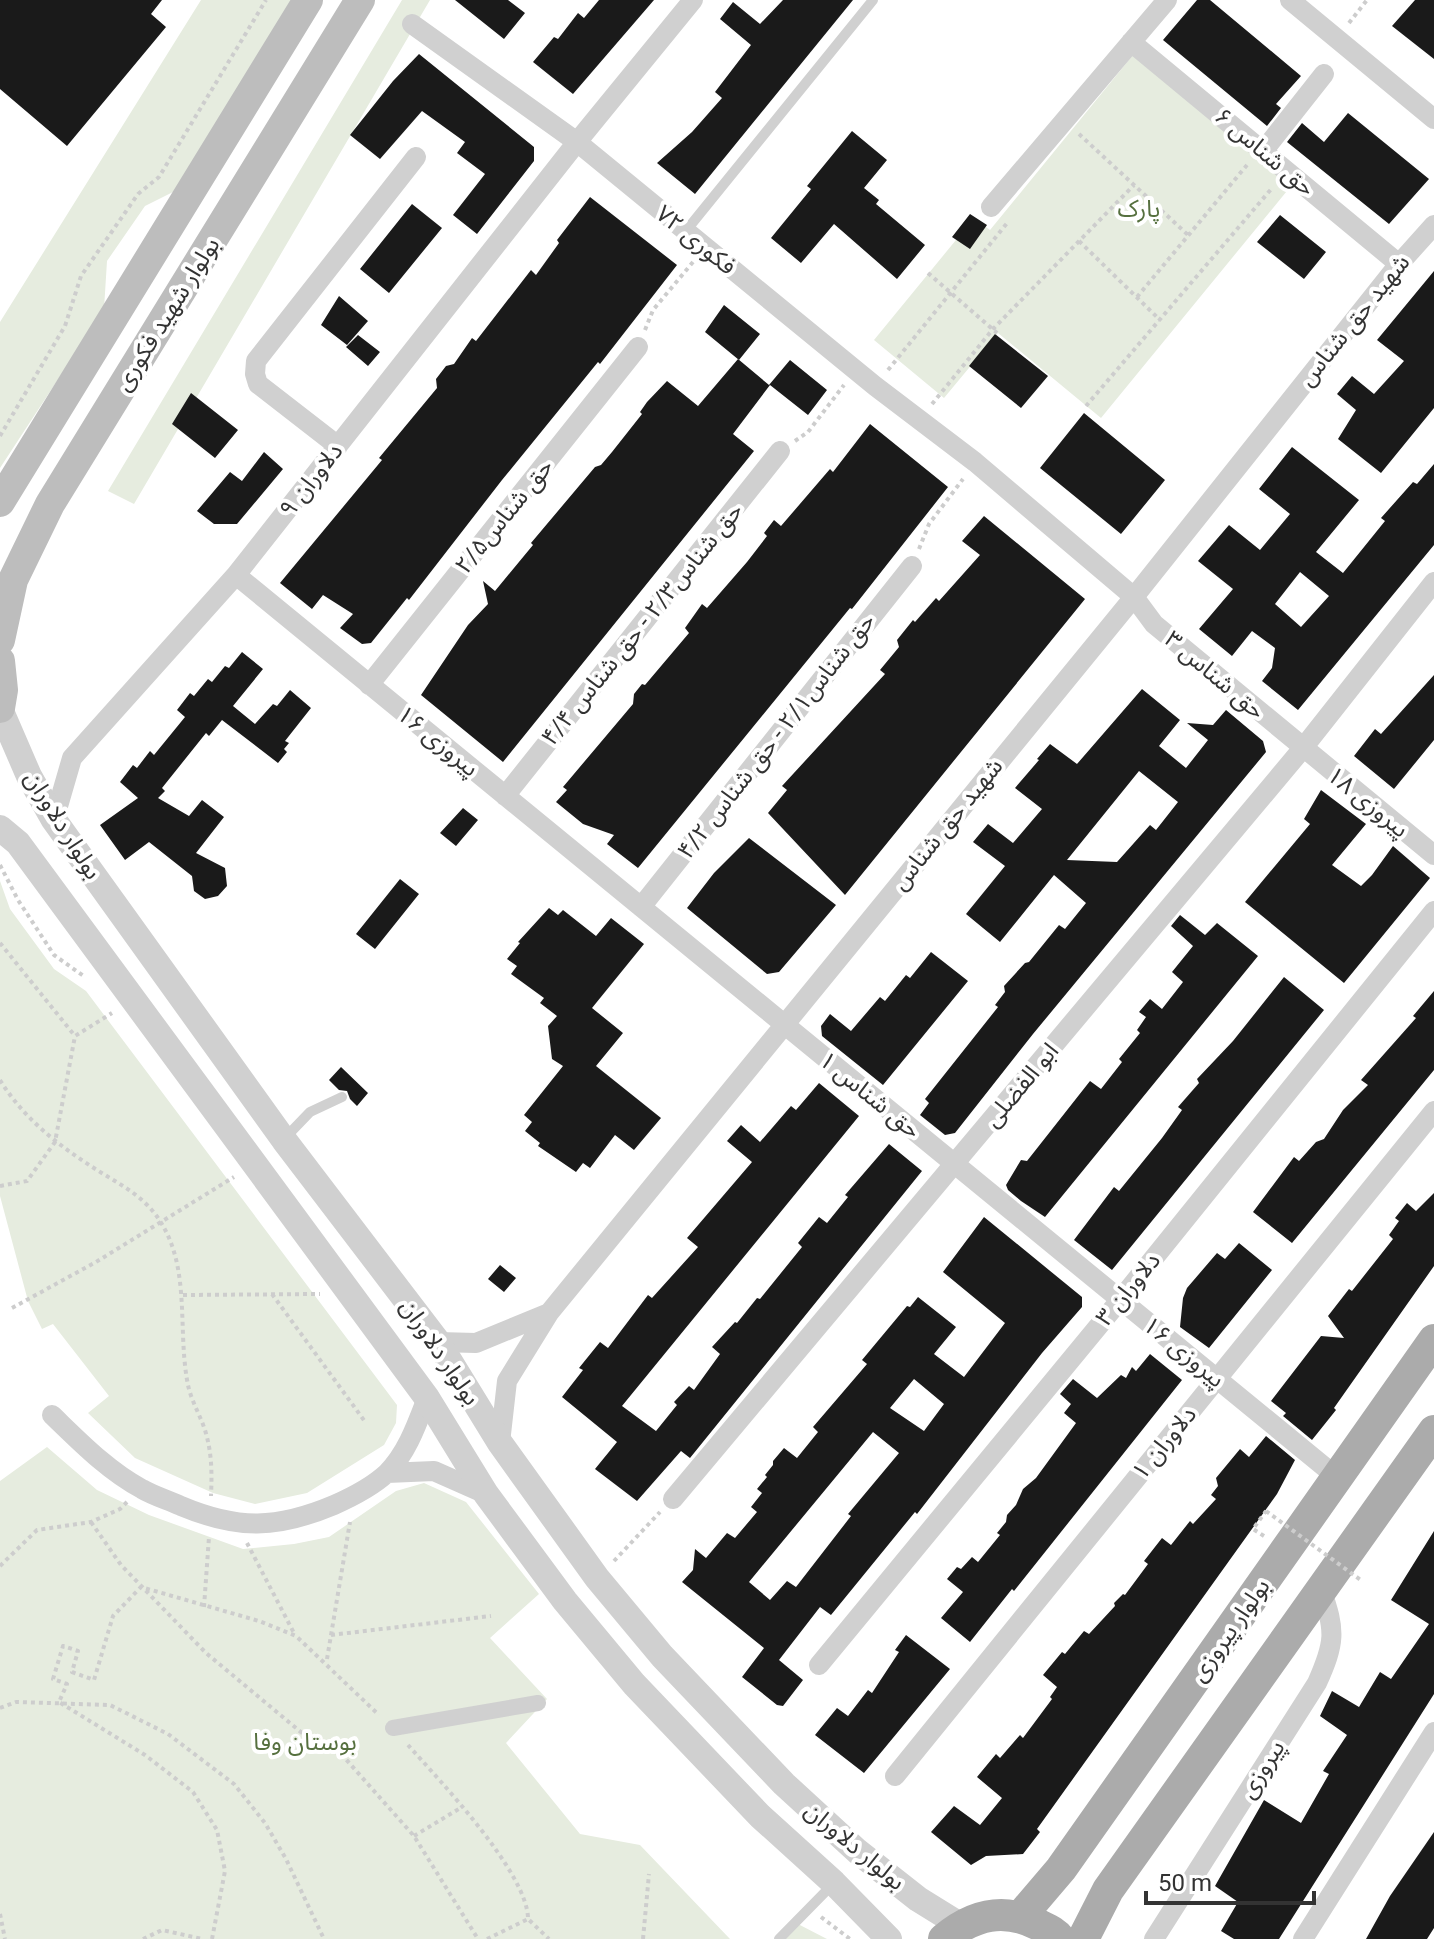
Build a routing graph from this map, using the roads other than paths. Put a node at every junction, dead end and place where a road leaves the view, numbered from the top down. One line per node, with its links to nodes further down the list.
1 (308, 0): 22 (main road, بولوار شهید فکوری)
2 (360, 0): 27 (main road, بولوار شهید فکوری)
3 (693, 0): 11 (street, دلاوران ۹)
4 (873, 0): 16 (lane)
5 (1167, 0): 8 (street)
6 (1290, 0): 10 (street)
7 (412, 24): 11 (street, فکوری ۷۲)
8 (1131, 42): 12 (street, حق شناس ۶); 14 (street)
9 (1324, 74): 12 (street)
10 (1434, 119)
11 (577, 142): 16 (street, فکوری ۷۲); 19 (street, دلاوران ۹)
12 (1264, 150): 17 (street, حق شناس ۶)
13 (416, 157): 19 (street)
14 (991, 207)
15 (1434, 225): 17 (street, شهید حق شناس)
16 (685, 232): 21 (street, فکوری ۷۲)
17 (1399, 264): 26 (street, شهید حق شناس)
18 (638, 347): 29 (street, حق شناس۲/۵)
19 (338, 446): 24 (street, دلاوران ۹)
20 (780, 451): 32 (street, حق شناس۲/۳ - حق شناس ۴/۴)
21 (975, 462): 26 (street, حق شناس ۳)
22 (5, 489)
23 (912, 566): 36 (street, حق شناس۲/۱ - حق شناس ۴/۲)
24 (236, 575): 29 (street, پیروزی ۱۶); 33 (street, دلاوران ۹)
25 (1434, 582): 31 (street, ابو الفضلی)
26 (1134, 597): 31 (street, حق شناس ۳); 38 (street, شهید حق شناس)
27 (0, 640)
28 (0, 661): 30 (main road)
29 (369, 685): 32 (street, پیروزی ۱۶)
30 (0, 708): 33 (street, بولوار دلاوران)
31 (1303, 748): 35 (street, پیروزی ۱۸); 42 (street, ابو الفضلی)
32 (505, 796): 36 (street, پیروزی ۱۶)
33 (54, 820): 41 (street, بولوار دلاوران)
34 (0, 828): 48 (street, بولوار دلاوران)
35 (1434, 855)
36 (641, 907): 38 (street, حق شناس ۱)
37 (1434, 911): 43 (street, دلاوران ۳)
38 (785, 1026): 42 (street, حق شناس ۱); 44 (street, شهید حق شناس)
39 (342, 1097): 41 (lane)
40 (1434, 1111): 47 (street, دلاوران ۱)
41 (284, 1140): 46 (street, بولوار دلاوران)
42 (955, 1165): 43 (street, پیروزی ۱۶); 55 (street, ابو الفضلی)
43 (1120, 1300): 47 (street, پیروزی ۱۶); 57 (street, دلاوران ۳)
44 (549, 1313): 46 (street); 51 (street, شهید حق شناس)
45 (1434, 1340): 53 (main road, بولوار پیروزی)
46 (438, 1342): 51 (street, بولوار دلاوران)
47 (1216, 1379): 53 (street, پیروزی ۱۶); 61 (street, دلاوران ۱)
48 (427, 1398): 52 (street); 54 (street, بولوار دلاوران)
49 (52, 1415): 52 (street)
50 (1434, 1431): 56 (main road)
51 (500, 1443): 64 (street, بولوار دلاوران)
52 (387, 1473): 54 (street)
53 (1338, 1478): 63 (main road, بولوار پیروزی)
54 (486, 1494): 62 (street, بولوار دلاوران)
55 (673, 1499)
56 (1321, 1589): 68 (main road); 69 (street, پیروزی)
57 (819, 1665)
58 (538, 1703): 59 (street)
59 (393, 1728)
60 (1434, 1732): 70 (street)
61 (895, 1776)
62 (834, 1883): 65 (lane); 66 (street, بولوار دلاوران)
63 (1021, 1916): 64 (main road); 67 (main road)
64 (952, 1932)
65 (779, 1939)
66 (889, 1939)
67 (1060, 1939)
68 (1083, 1939)
69 (1154, 1939)
70 (1303, 1939)

